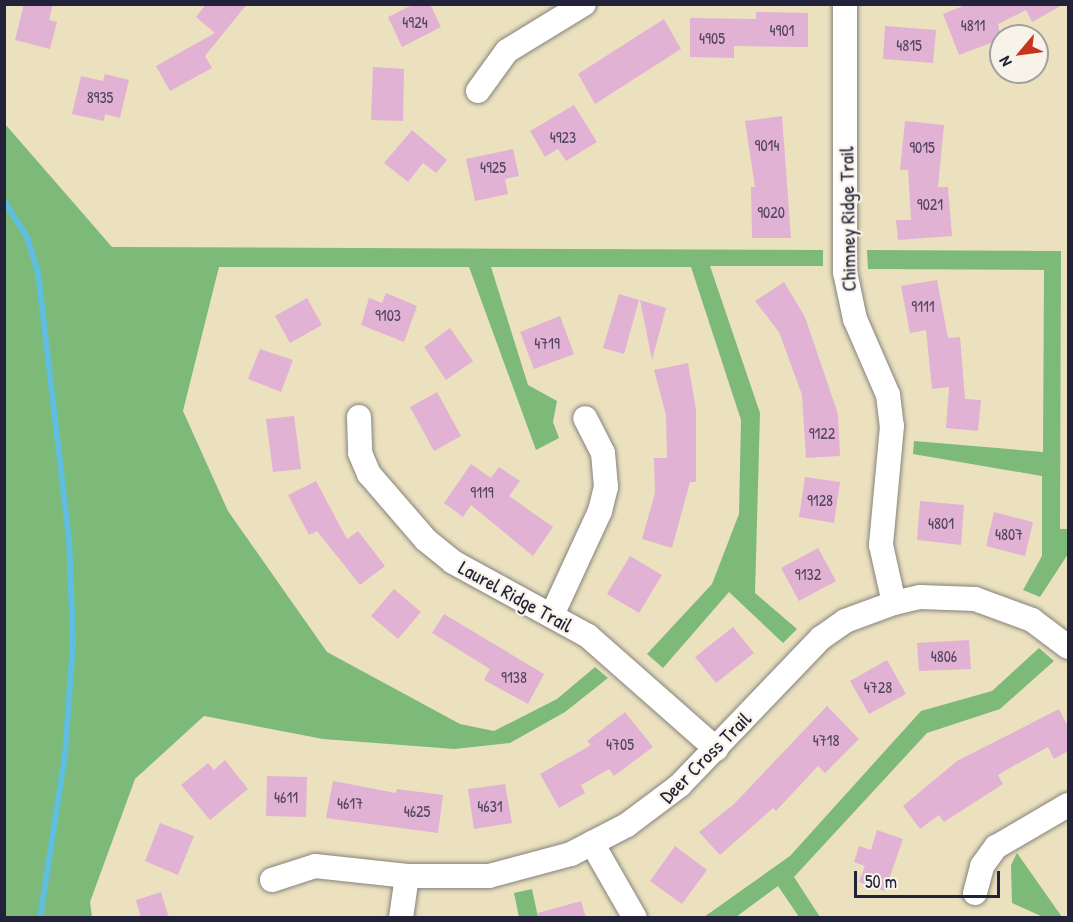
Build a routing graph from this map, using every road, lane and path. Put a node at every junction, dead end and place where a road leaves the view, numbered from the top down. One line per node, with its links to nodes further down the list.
1 (584, 4): 3 (street)
2 (845, 4): 6 (street, Chimney Ridge Trail)
3 (478, 91)
4 (359, 417): 7 (street, Laurel Ridge Trail)
5 (585, 418): 7 (street)
6 (894, 603): 8 (street, Deer Cross Trail); 9 (street, Deer Cross Trail)
7 (552, 615): 9 (street, Laurel Ridge Trail)
8 (1068, 647)
9 (716, 749): 11 (street, Deer Cross Trail)
10 (1068, 805): 14 (street)
11 (592, 843): 12 (street, Deer Cross Trail); 16 (street)
12 (407, 876): 13 (street, Deer Cross Trail); 15 (street)
13 (272, 880)
14 (975, 893)
15 (401, 918)
16 (635, 918)

